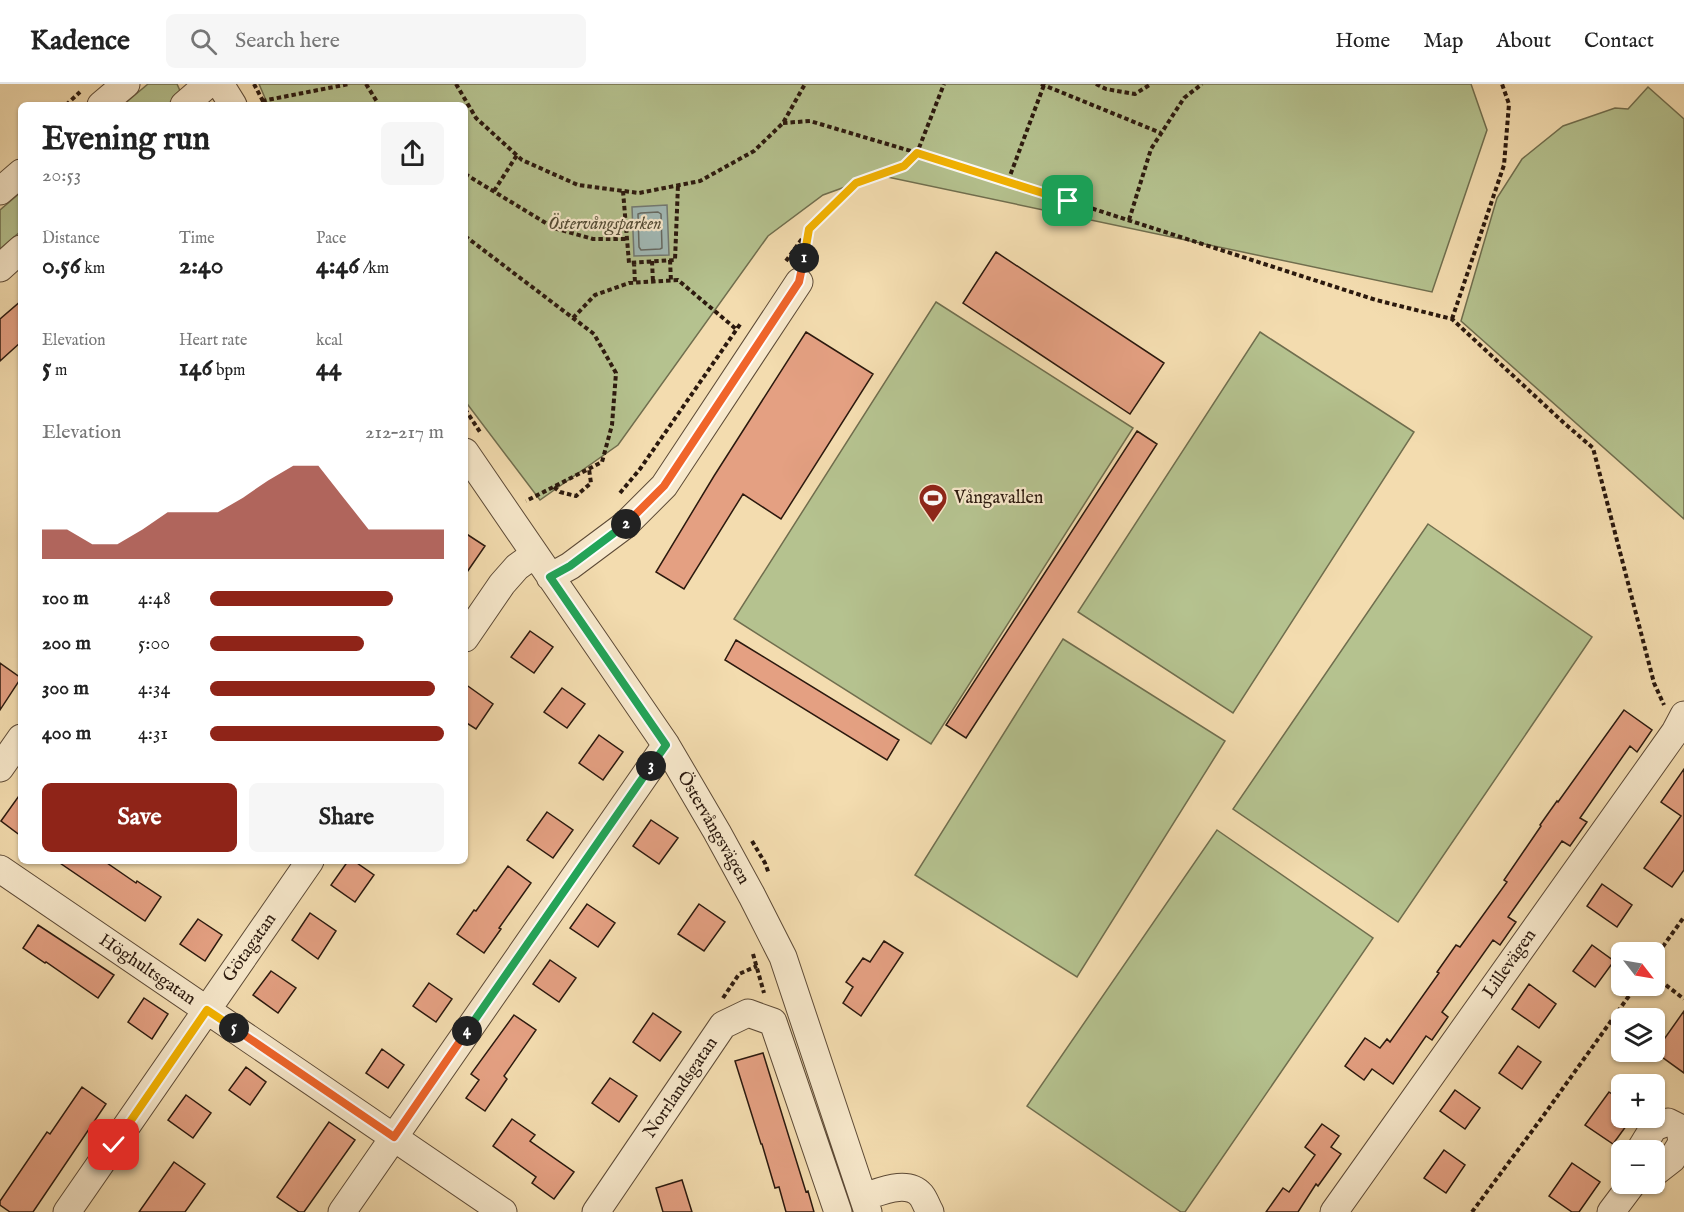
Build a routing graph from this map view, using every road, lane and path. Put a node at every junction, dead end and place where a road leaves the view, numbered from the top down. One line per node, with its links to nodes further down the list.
1 (126, 84): 15 (street)
2 (208, 84): 16 (street)
3 (220, 84): 17 (street)
4 (254, 84): 18 (path)
5 (349, 84): 19 (path)
6 (366, 84): 20 (path)
7 (456, 84): 21 (path)
8 (805, 84): 23 (path)
9 (944, 84): 25 (path)
10 (1042, 84): 24 (path); 29 (path)
11 (1096, 84): 12 (path)
12 (1151, 84)
13 (1202, 84): 24 (path)
14 (1502, 84): 48 (path)
15 (105, 102)
16 (187, 102)
17 (231, 102)
18 (263, 102)
19 (268, 102)
20 (377, 102)
21 (467, 102)
22 (468, 104): 26 (path)
23 (783, 123): 25 (path); 30 (path)
24 (1161, 133): 34 (path)
25 (917, 153): 29 (path); 35 (path)
26 (516, 155): 32 (path); 33 (path)
27 (18, 176): 31 (street)
28 (468, 176): 33 (path)
29 (1008, 181): 34 (path)
30 (678, 185): 32 (path); 39 (path)
31 (0, 191)
32 (623, 191): 37 (path)
33 (494, 192): 37 (path)
34 (1129, 220): 48 (path)
35 (809, 229): 43 (path); 43 (path)
36 (468, 238): 47 (path)
37 (627, 239): 41 (path)
38 (18, 252): 42 (street)
39 (670, 260): 40 (path); 44 (path)
40 (652, 261): 41 (path); 45 (path)
41 (634, 262): 46 (path)
42 (0, 268)
43 (790, 274): 57 (street)
44 (671, 281): 45 (path); 50 (path)
45 (653, 282): 46 (path)
46 (636, 283): 47 (path)
47 (573, 318): 52 (path)
48 (1452, 319): 59 (path)
49 (741, 322): 50 (path)
50 (736, 329): 54 (path)
51 (468, 456): 56 (street, Östervångsvägen)
52 (589, 469): 53 (path); 53 (path)
53 (554, 487): 55 (path)
54 (614, 500)
55 (526, 501)
56 (535, 554): 57 (street, Östervångsvägen); 58 (street)
57 (550, 577): 61 (street, Östervångsvägen)
58 (468, 634)
59 (1679, 724): 84 (street, Lillevägen)
60 (18, 742): 62 (street)
61 (666, 745): 67 (street, Östervångsvägen); 73 (street)
62 (0, 768)
63 (308, 864): 72 (street, Götagatan)
64 (0, 869): 72 (street, Höghultsgatan)
65 (1684, 917): 66 (path)
66 (1665, 944)
67 (783, 957): 71 (path); 77 (street, Östervångsvägen)
68 (1665, 984): 70 (path)
69 (1629, 996): 85 (path)
70 (1684, 999)
71 (719, 1004)
72 (207, 1010): 73 (street, Höghultsgatan); 78 (street, Götagatan)
73 (394, 1137): 79 (street); 80 (street, Höghultsgatan)
74 (1646, 1140): 75 (street)
75 (1665, 1164)
76 (1624, 1194): 86 (street)
77 (865, 1204): 83 (street)
78 (67, 1212)
79 (342, 1212)
80 (503, 1212)
81 (596, 1212): 82 (street, Norrlandsgatan)
82 (838, 1212)
83 (930, 1212)
84 (1334, 1212)
85 (1472, 1212)
86 (1611, 1212)

